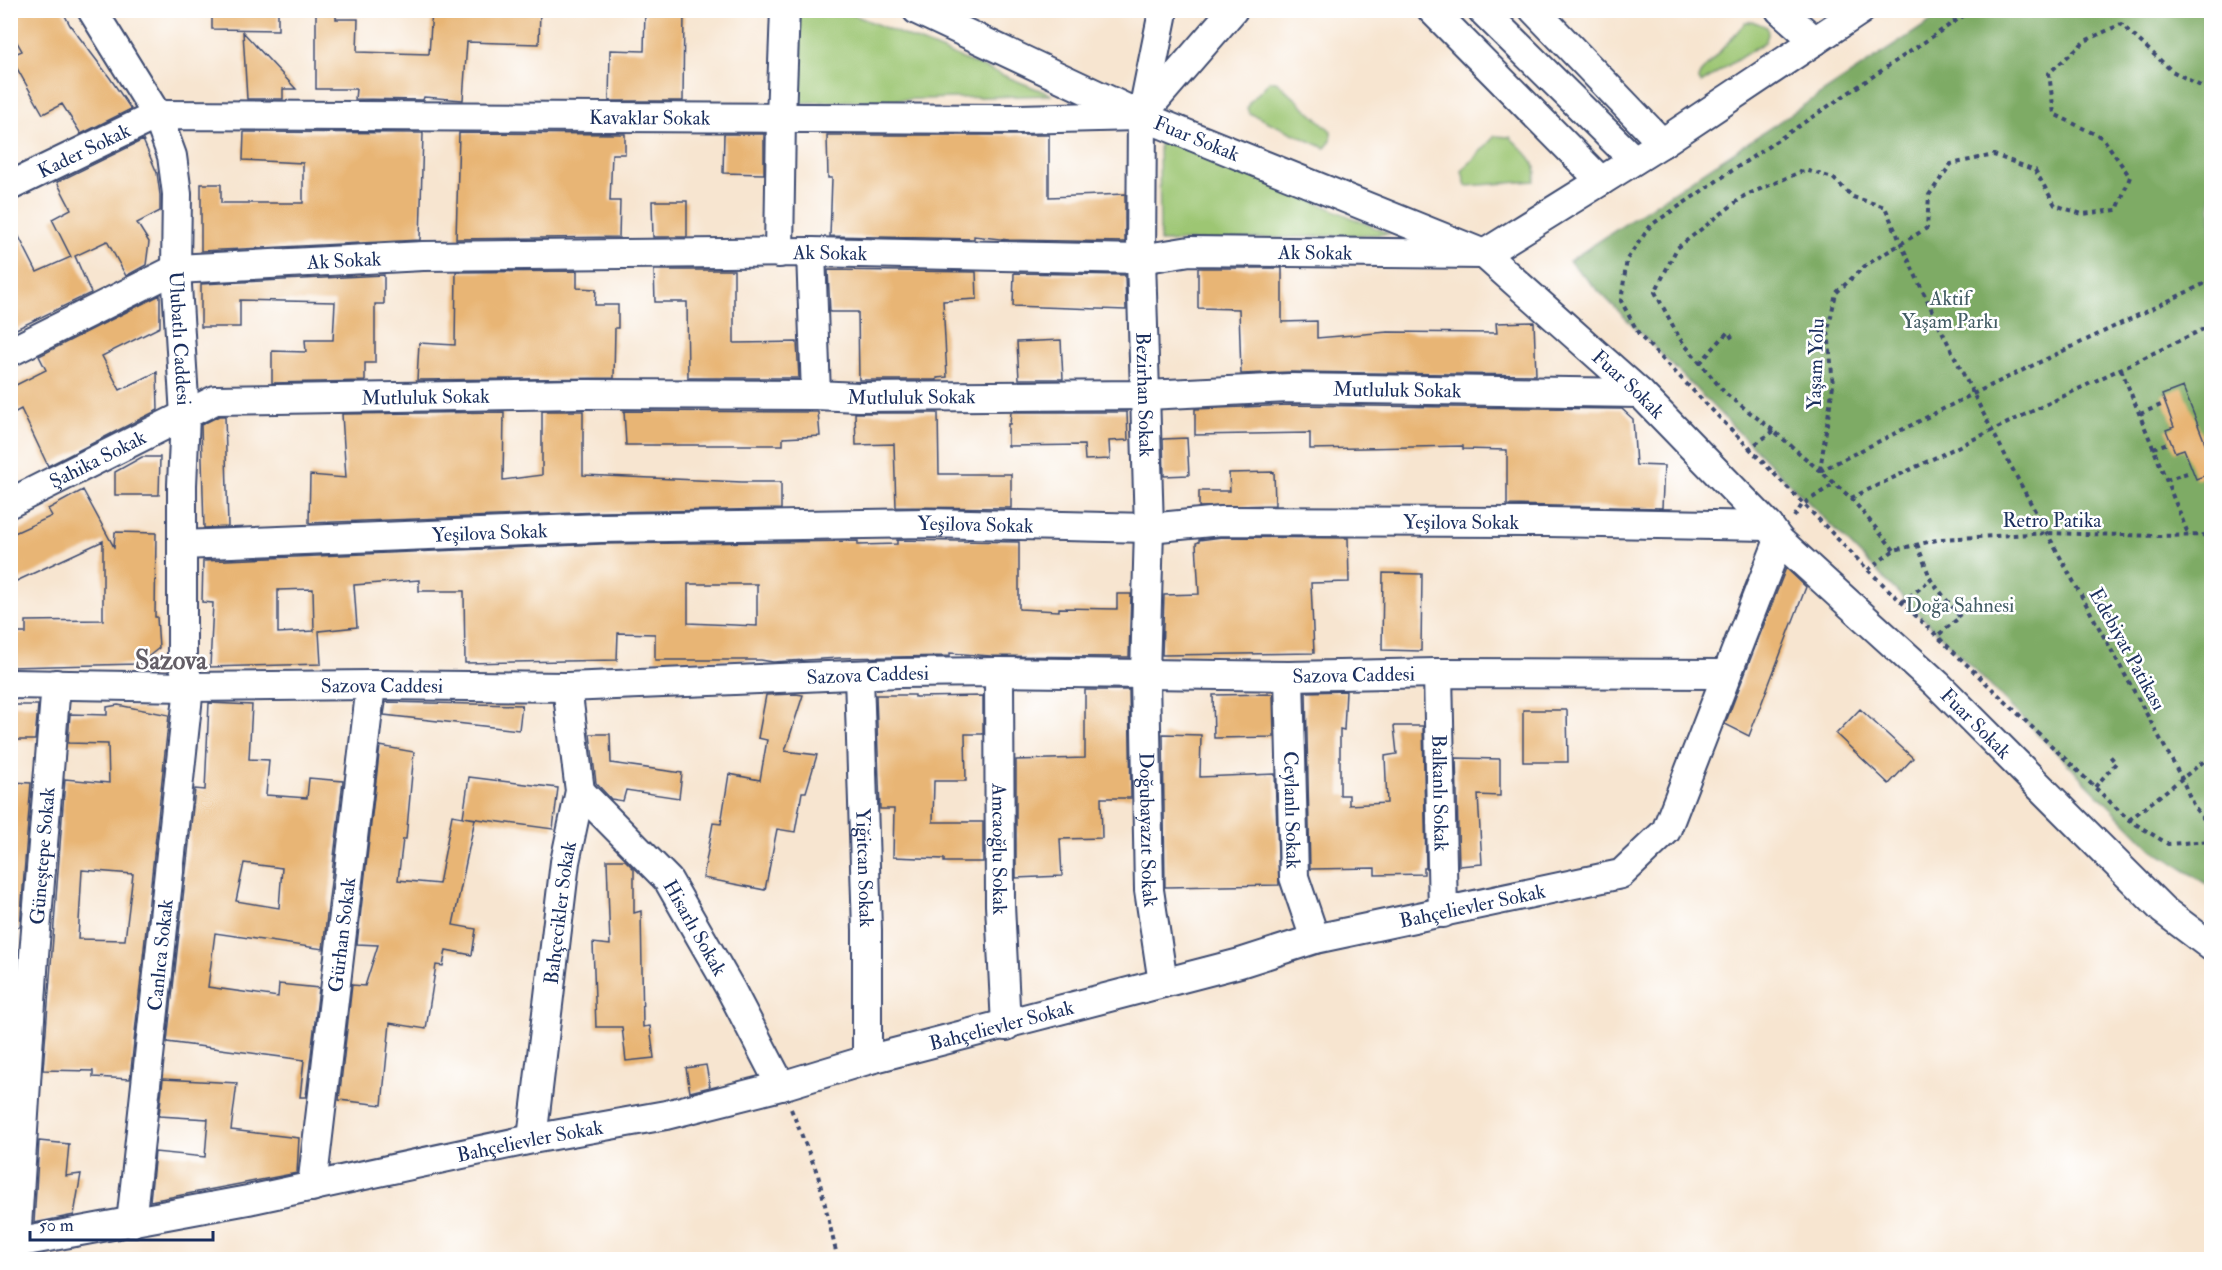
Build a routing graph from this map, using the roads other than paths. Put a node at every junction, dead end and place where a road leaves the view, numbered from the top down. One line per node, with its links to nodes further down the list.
1 (92, 10): 12 (street, Ulubatlı Caddesi)
2 (785, 10): 14 (street)
3 (917, 10): 13 (street, Fuar Sokak)
4 (1160, 10): 13 (street, Bezirhan Sokak)
5 (1233, 10): 13 (street)
6 (1432, 10): 17 (street)
7 (1482, 10): 16 (street)
8 (1534, 10): 15 (street)
9 (1780, 10): 11 (street)
10 (1861, 10): 11 (street)
11 (1815, 41): 15 (street)
12 (157, 116): 14 (street, Kavaklar Sokak); 18 (street, Kader Sokak); 23 (street, Ulubatlı Caddesi)
13 (1142, 116): 14 (street, Kavaklar Sokak); 21 (street, Fuar Sokak); 22 (street, Bezirhan Sokak)
14 (781, 117): 20 (street)
15 (1662, 142): 16 (street)
16 (1634, 160): 17 (street)
17 (1601, 181): 21 (street)
18 (10, 186)
19 (811, 252): 20 (street, Ak Sokak); 22 (street, Ak Sokak); 26 (street)
20 (779, 253): 23 (street, Ak Sokak)
21 (1484, 254): 22 (street, Ak Sokak); 25 (street, Fuar Sokak)
22 (1141, 259): 27 (street, Bezirhan Sokak)
23 (176, 269): 24 (street); 28 (street, Ulubatlı Caddesi)
24 (10, 352)
25 (1640, 393): 27 (street, Mutluluk Sokak); 31 (street, Fuar Sokak)
26 (816, 395): 27 (street, Mutluluk Sokak); 28 (street, Mutluluk Sokak)
27 (1146, 395): 30 (street, Bezirhan Sokak)
28 (185, 416): 29 (street, Şahika Sokak); 32 (street, Ulubatlı Caddesi)
29 (10, 503)
30 (1149, 528): 31 (street, Yeşilova Sokak); 32 (street, Yeşilova Sokak); 36 (street, Bezirhan Sokak)
31 (1774, 533): 35 (street, Bahçelievler Sokak); 47 (street, Fuar Sokak)
32 (182, 545): 42 (street, Ulubatlı Caddesi)
33 (999, 672): 36 (street, Sazova Caddesi); 37 (street, Sazova Caddesi); 49 (street, Amcaoğlu Sokak)
34 (1438, 673): 35 (street, Sazova Caddesi); 38 (street, Sazova Caddesi); 45 (street, Balkanlı Sokak)
35 (1726, 674): 45 (street, Bahçelievler Sokak)
36 (1145, 675): 38 (street, Sazova Caddesi); 48 (street, Doğubayazıt Sokak)
37 (859, 676): 43 (street, Sazova Caddesi); 50 (street, Yiğitcan Sokak)
38 (1288, 676): 46 (street, Ceylanlı Sokak)
39 (10, 684): 40 (street, Sazova Caddesi)
40 (56, 684): 42 (street, Sazova Caddesi); 55 (street, Güneştepe Sokak)
41 (371, 685): 42 (street, Sazova Caddesi); 43 (street, Sazova Caddesi); 53 (street, Gürhan Sokak)
42 (189, 687): 54 (street, Canlıca Sokak)
43 (567, 687): 44 (street, Bahçecikler Sokak)
44 (580, 791): 51 (street, Hisarlı Sokak); 52 (street, Bahçecikler Sokak)
45 (1443, 913): 46 (street, Bahçelievler Sokak)
46 (1315, 939): 48 (street, Bahçelievler Sokak)
47 (2211, 947)
48 (1162, 983): 49 (street, Bahçelievler Sokak)
49 (1006, 1026): 50 (street, Bahçelievler Sokak)
50 (867, 1060): 51 (street, Bahçelievler Sokak)
51 (781, 1086): 52 (street, Bahçelievler Sokak)
52 (532, 1139): 53 (street, Bahçelievler Sokak)
53 (312, 1187): 54 (street, Bahçelievler Sokak)
54 (131, 1223): 55 (street, Bahçelievler Sokak)
55 (13, 1243)

